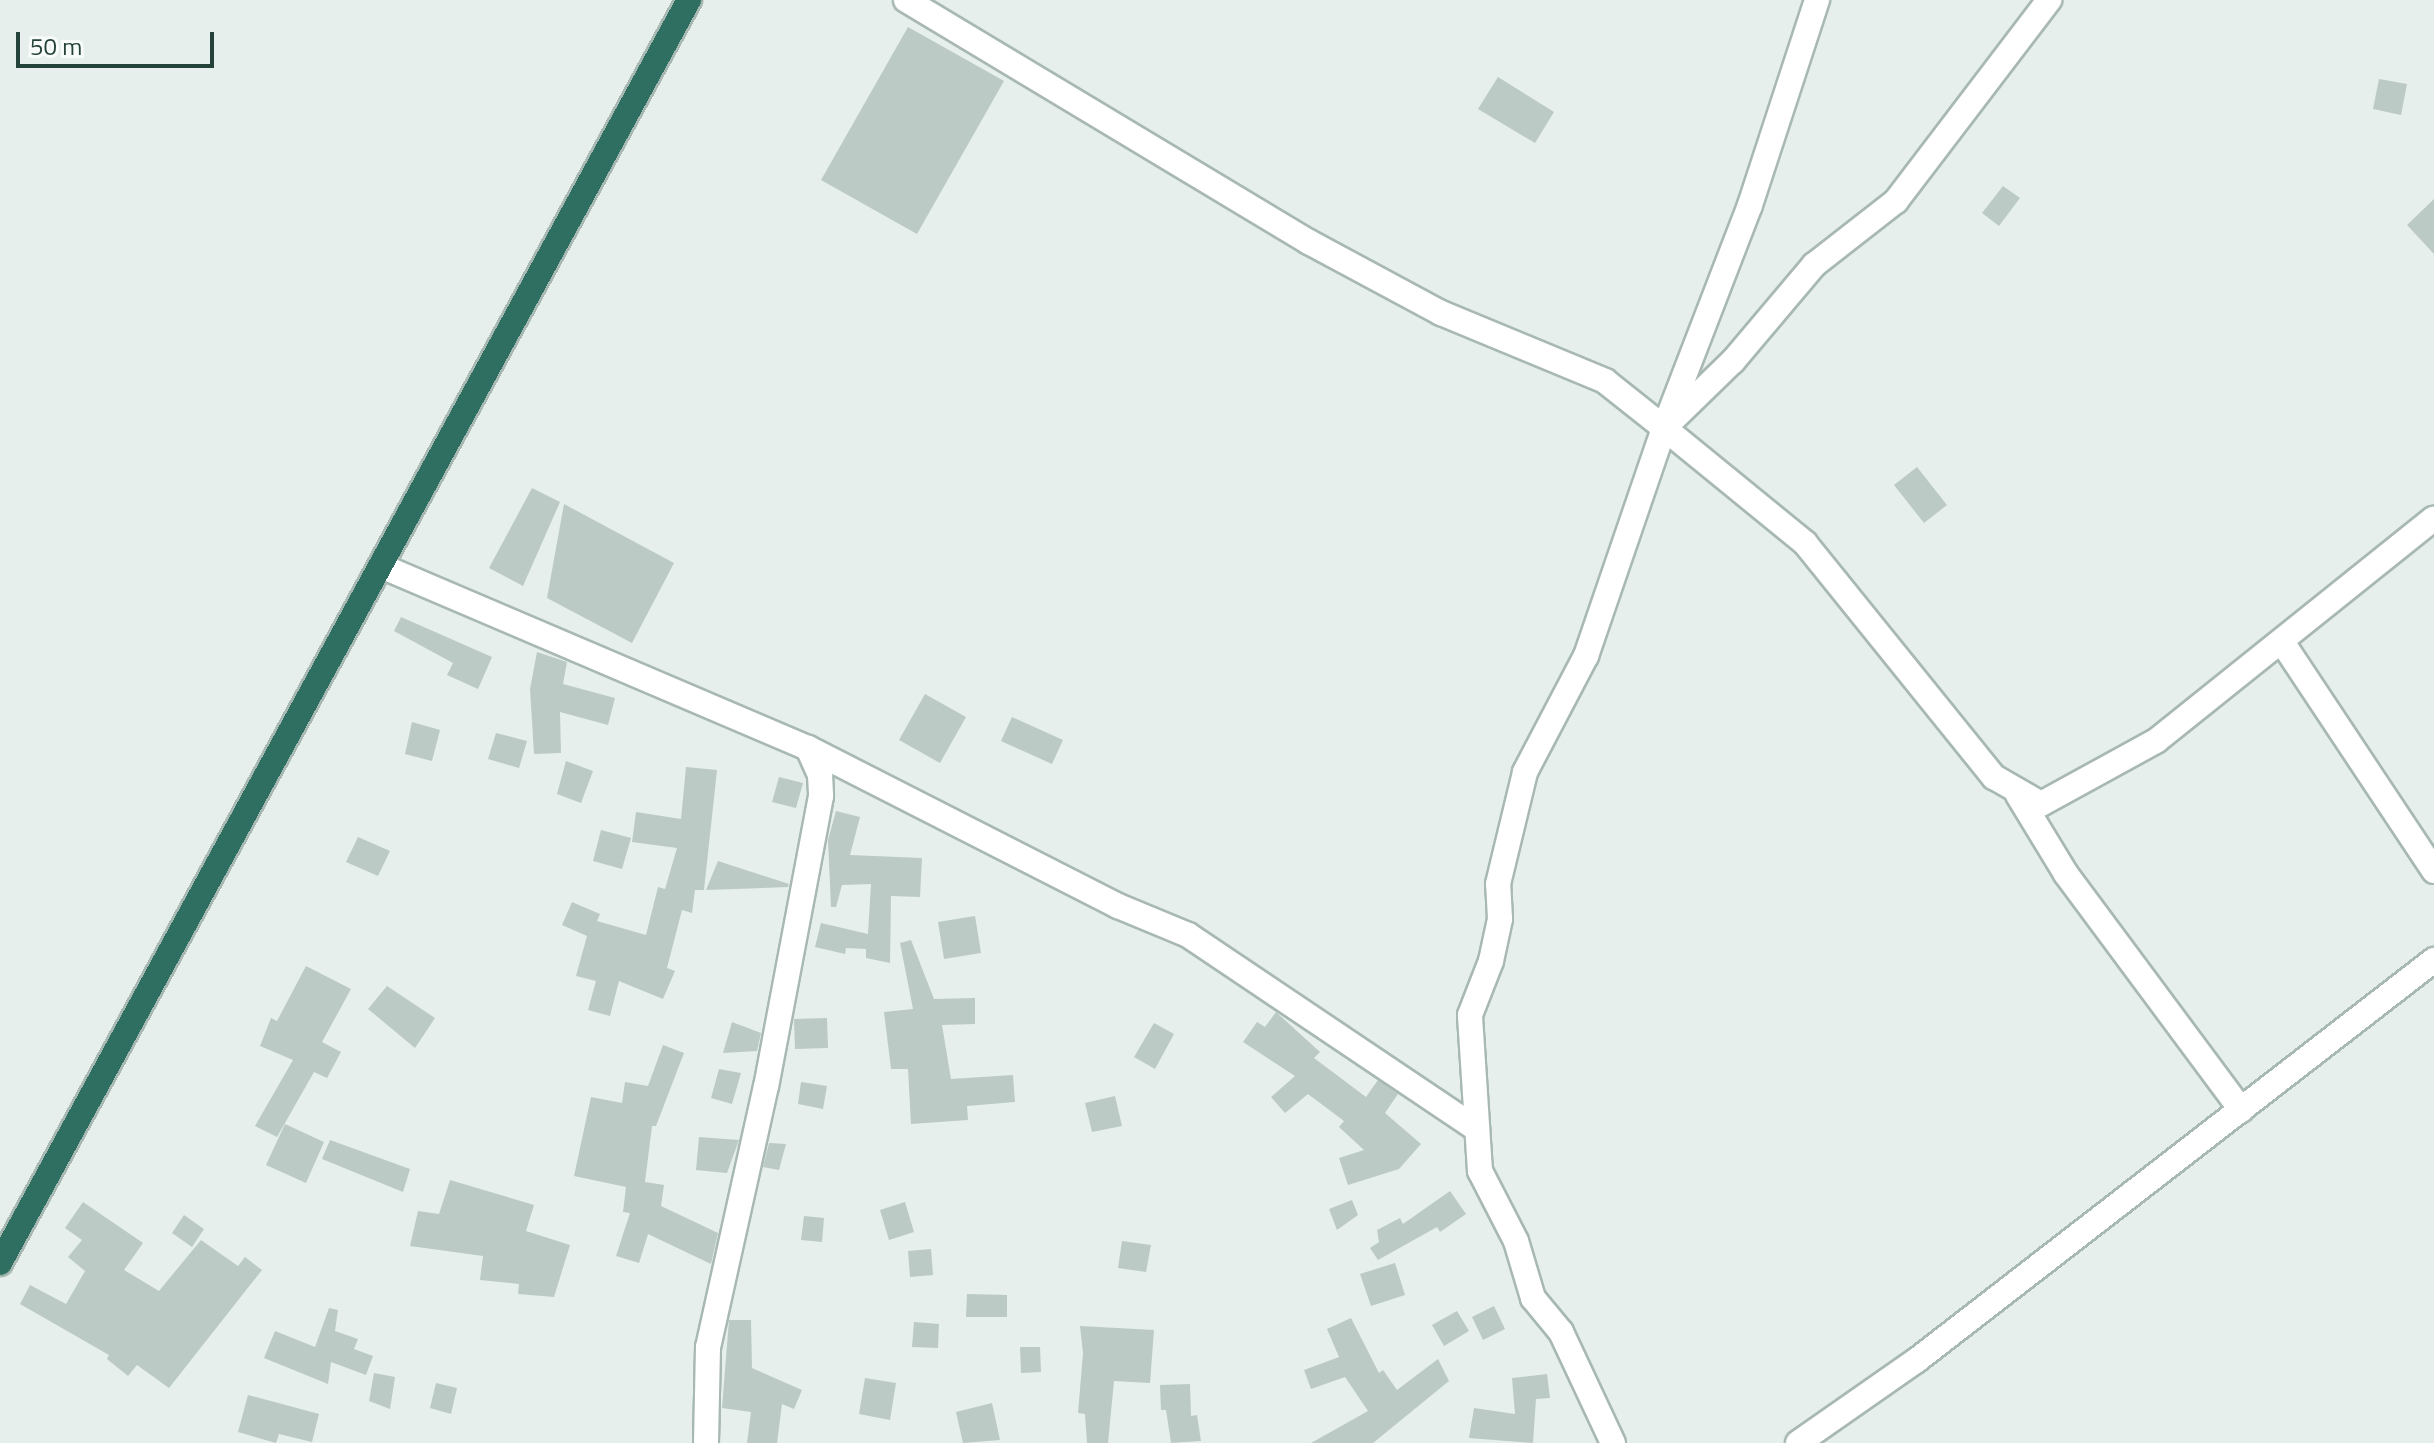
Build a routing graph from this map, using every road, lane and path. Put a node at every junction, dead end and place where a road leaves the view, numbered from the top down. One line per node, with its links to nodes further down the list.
1 (689, 0): 7 (highway)
2 (906, 0): 5 (street)
3 (1817, 0): 5 (street)
4 (2049, 0): 5 (street)
5 (1664, 428): 10 (street); 14 (street)
6 (2434, 518): 8 (street)
7 (381, 566): 9 (street); 15 (highway)
8 (2282, 642): 10 (street); 11 (street)
9 (808, 748): 14 (street); 16 (street)
10 (2018, 795): 13 (street)
11 (2434, 871)
12 (2434, 960): 13 (street)
13 (2241, 1110): 18 (street)
14 (1477, 1129): 17 (street)
15 (0, 1263)
16 (706, 1443)
17 (1613, 1443)
18 (1798, 1443)

